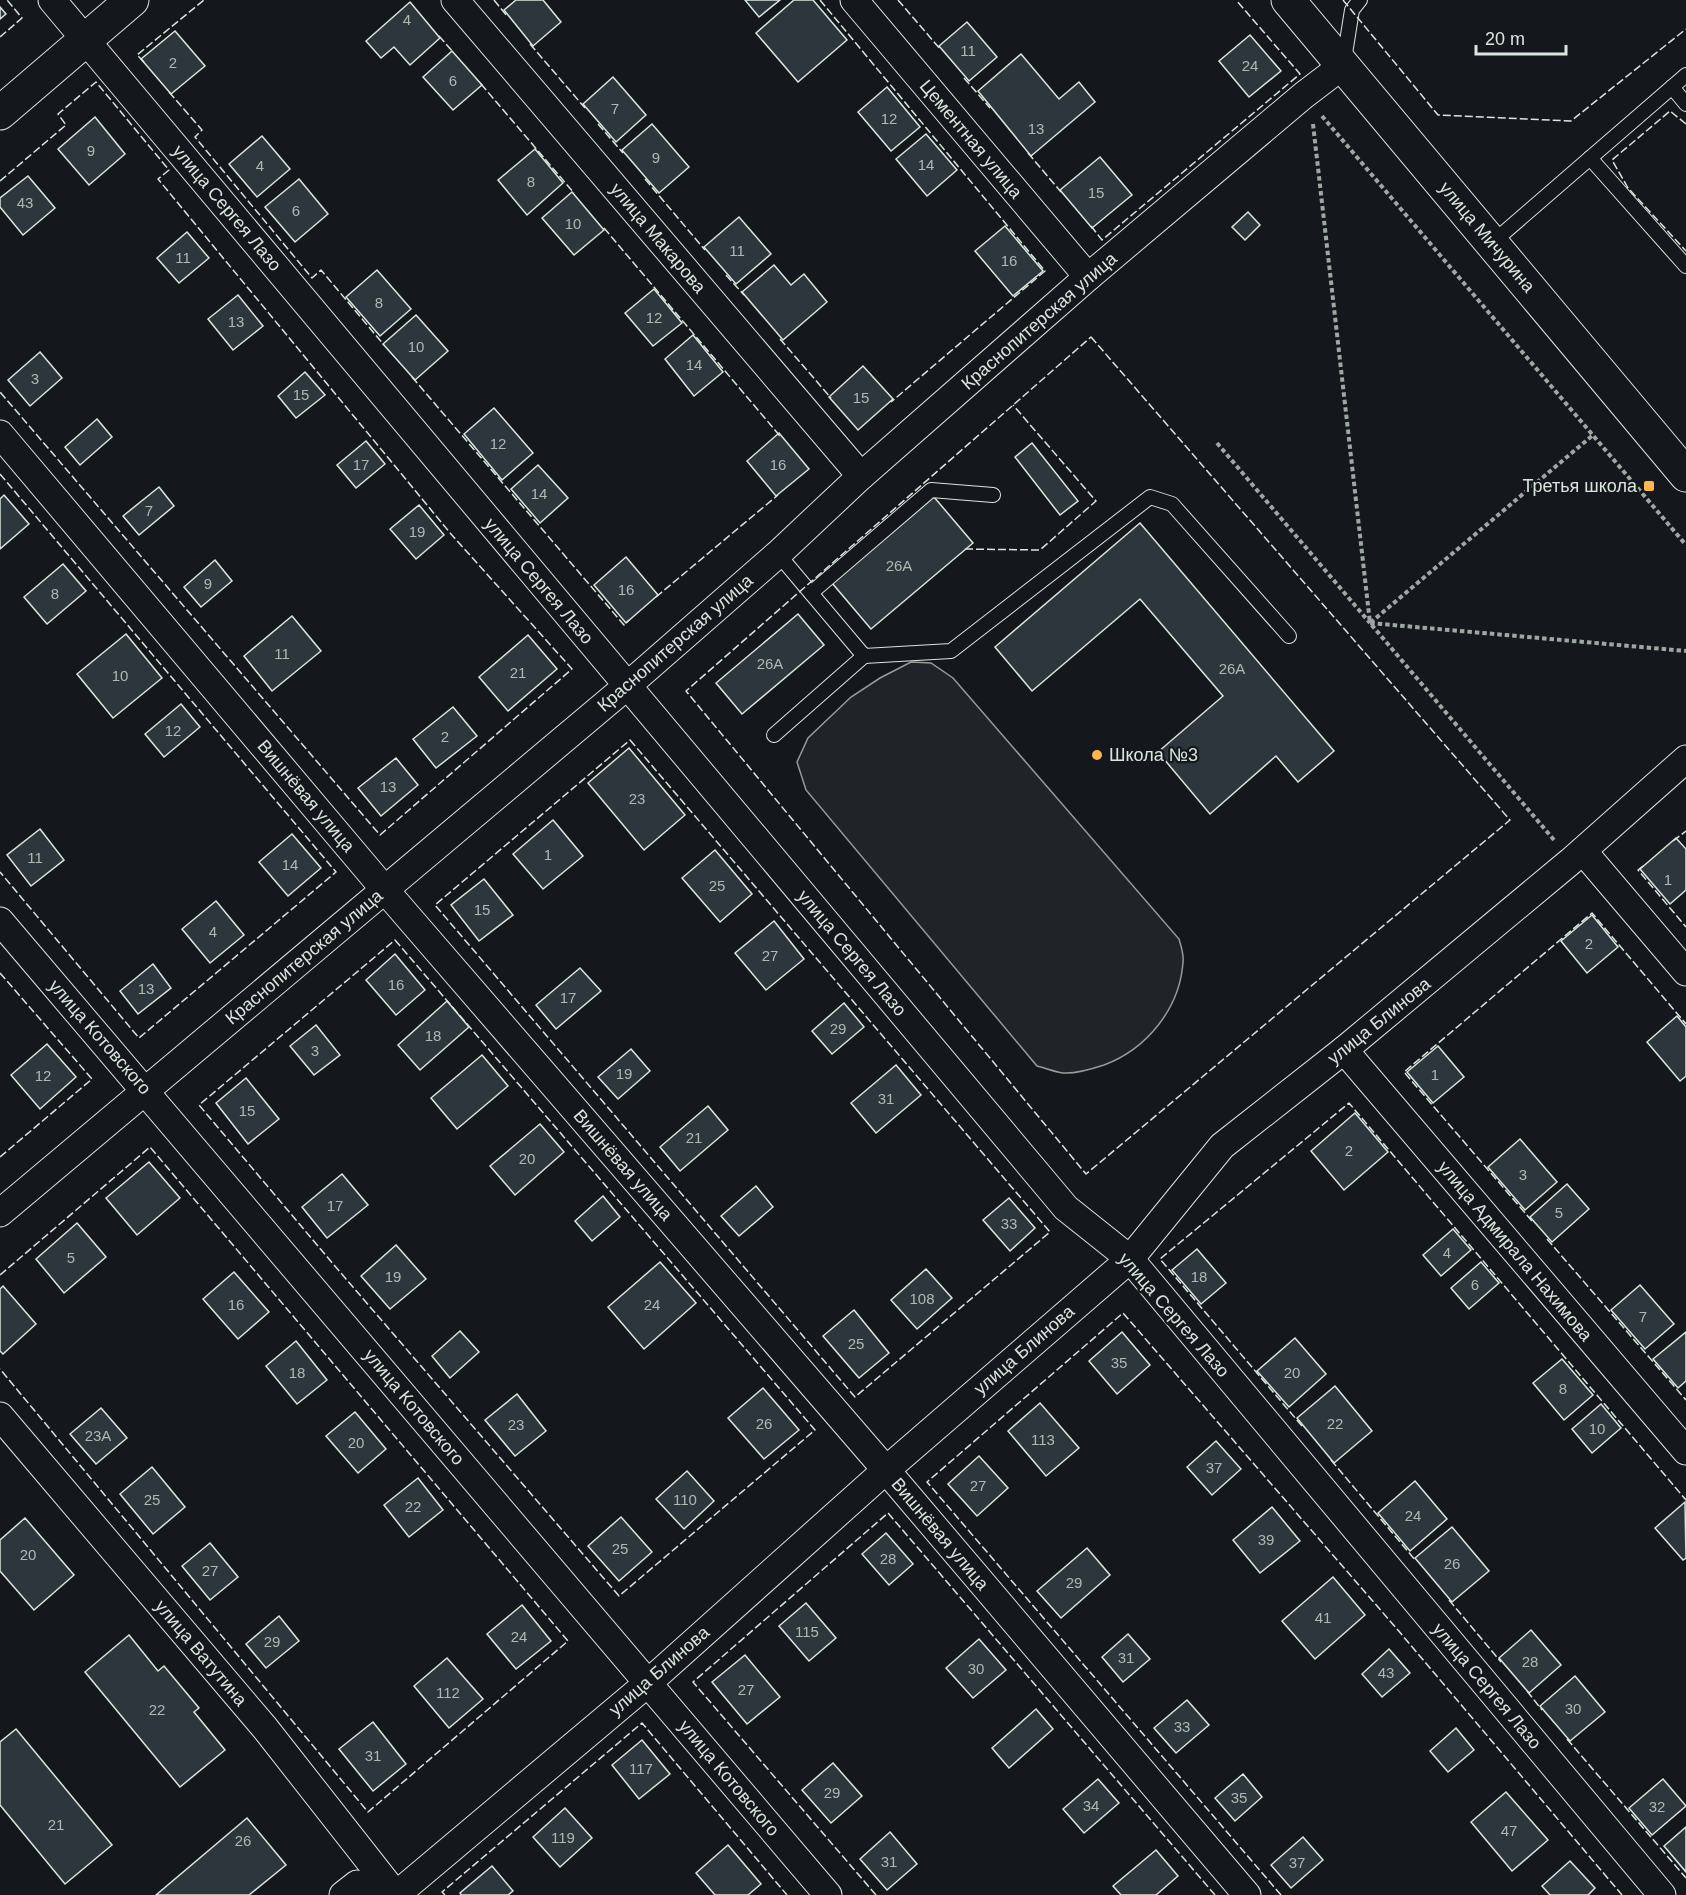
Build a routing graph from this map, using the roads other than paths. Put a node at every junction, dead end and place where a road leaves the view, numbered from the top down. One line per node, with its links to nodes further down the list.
1 (52, 0): 7 (street, улица Сергея Лазо)
2 (132, 0): 7 (street)
3 (455, 0): 19 (street, улица Макарова)
4 (854, 0): 16 (street, Цементная улица)
5 (1287, 0): 8 (street, улица Мичурина)
6 (1360, 0): 8 (lane)
7 (86, 39): 12 (street); 25 (street, улица Сергея Лазо)
8 (1343, 65): 14 (street, улица Мичурина); 16 (street, Краснопитерская улица)
9 (1686, 75): 10 (lane)
10 (1672, 87): 11 (lane); 13 (lane)
11 (1686, 104)
12 (0, 113)
13 (1590, 158): 14 (lane); 15 (lane)
14 (1492, 243): 18 (street, улица Мичурина)
15 (1686, 266)
16 (1088, 277): 19 (street, Краснопитерская улица)
17 (0, 434): 29 (street, Вишнёвая улица)
18 (1686, 475)
19 (861, 476): 21 (street, Краснопитерская улица)
20 (993, 495): 22 (lane)
21 (778, 554): 22 (lane); 25 (street, Краснопитерская улица)
22 (811, 593): 24 (lane)
23 (1289, 636): 24 (lane)
24 (864, 656): 26 (lane)
25 (627, 686): 29 (street, Краснопитерская улица); 35 (street, улица Сергея Лазо)
26 (774, 735)
27 (1686, 759): 28 (street, улица Блинова)
28 (1577, 856): 31 (street); 32 (street, улица Блинова)
29 (385, 890): 33 (street, Краснопитерская улица); 38 (street, Вишнёвая улица)
30 (0, 921): 33 (street, улица Котовского)
31 (1686, 972)
32 (1344, 1050): 35 (street, улица Блинова); 37 (street, улица Адмирала Нахимова)
33 (145, 1090): 34 (street, Краснопитерская улица); 39 (street, улица Котовского)
34 (0, 1212)
35 (1130, 1259): 38 (street, улица Блинова); 44 (street, улица Сергея Лазо)
36 (0, 1416): 41 (street, улица Ватутина)
37 (1686, 1451)
38 (886, 1470): 39 (street, улица Блинова); 43 (street, Вишнёвая улица)
39 (648, 1683): 41 (street, улица Блинова); 42 (street, улица Котовского)
40 (343, 1895): 41 (street)
41 (396, 1895)
42 (828, 1895)
43 (1247, 1895)
44 (1662, 1895)

